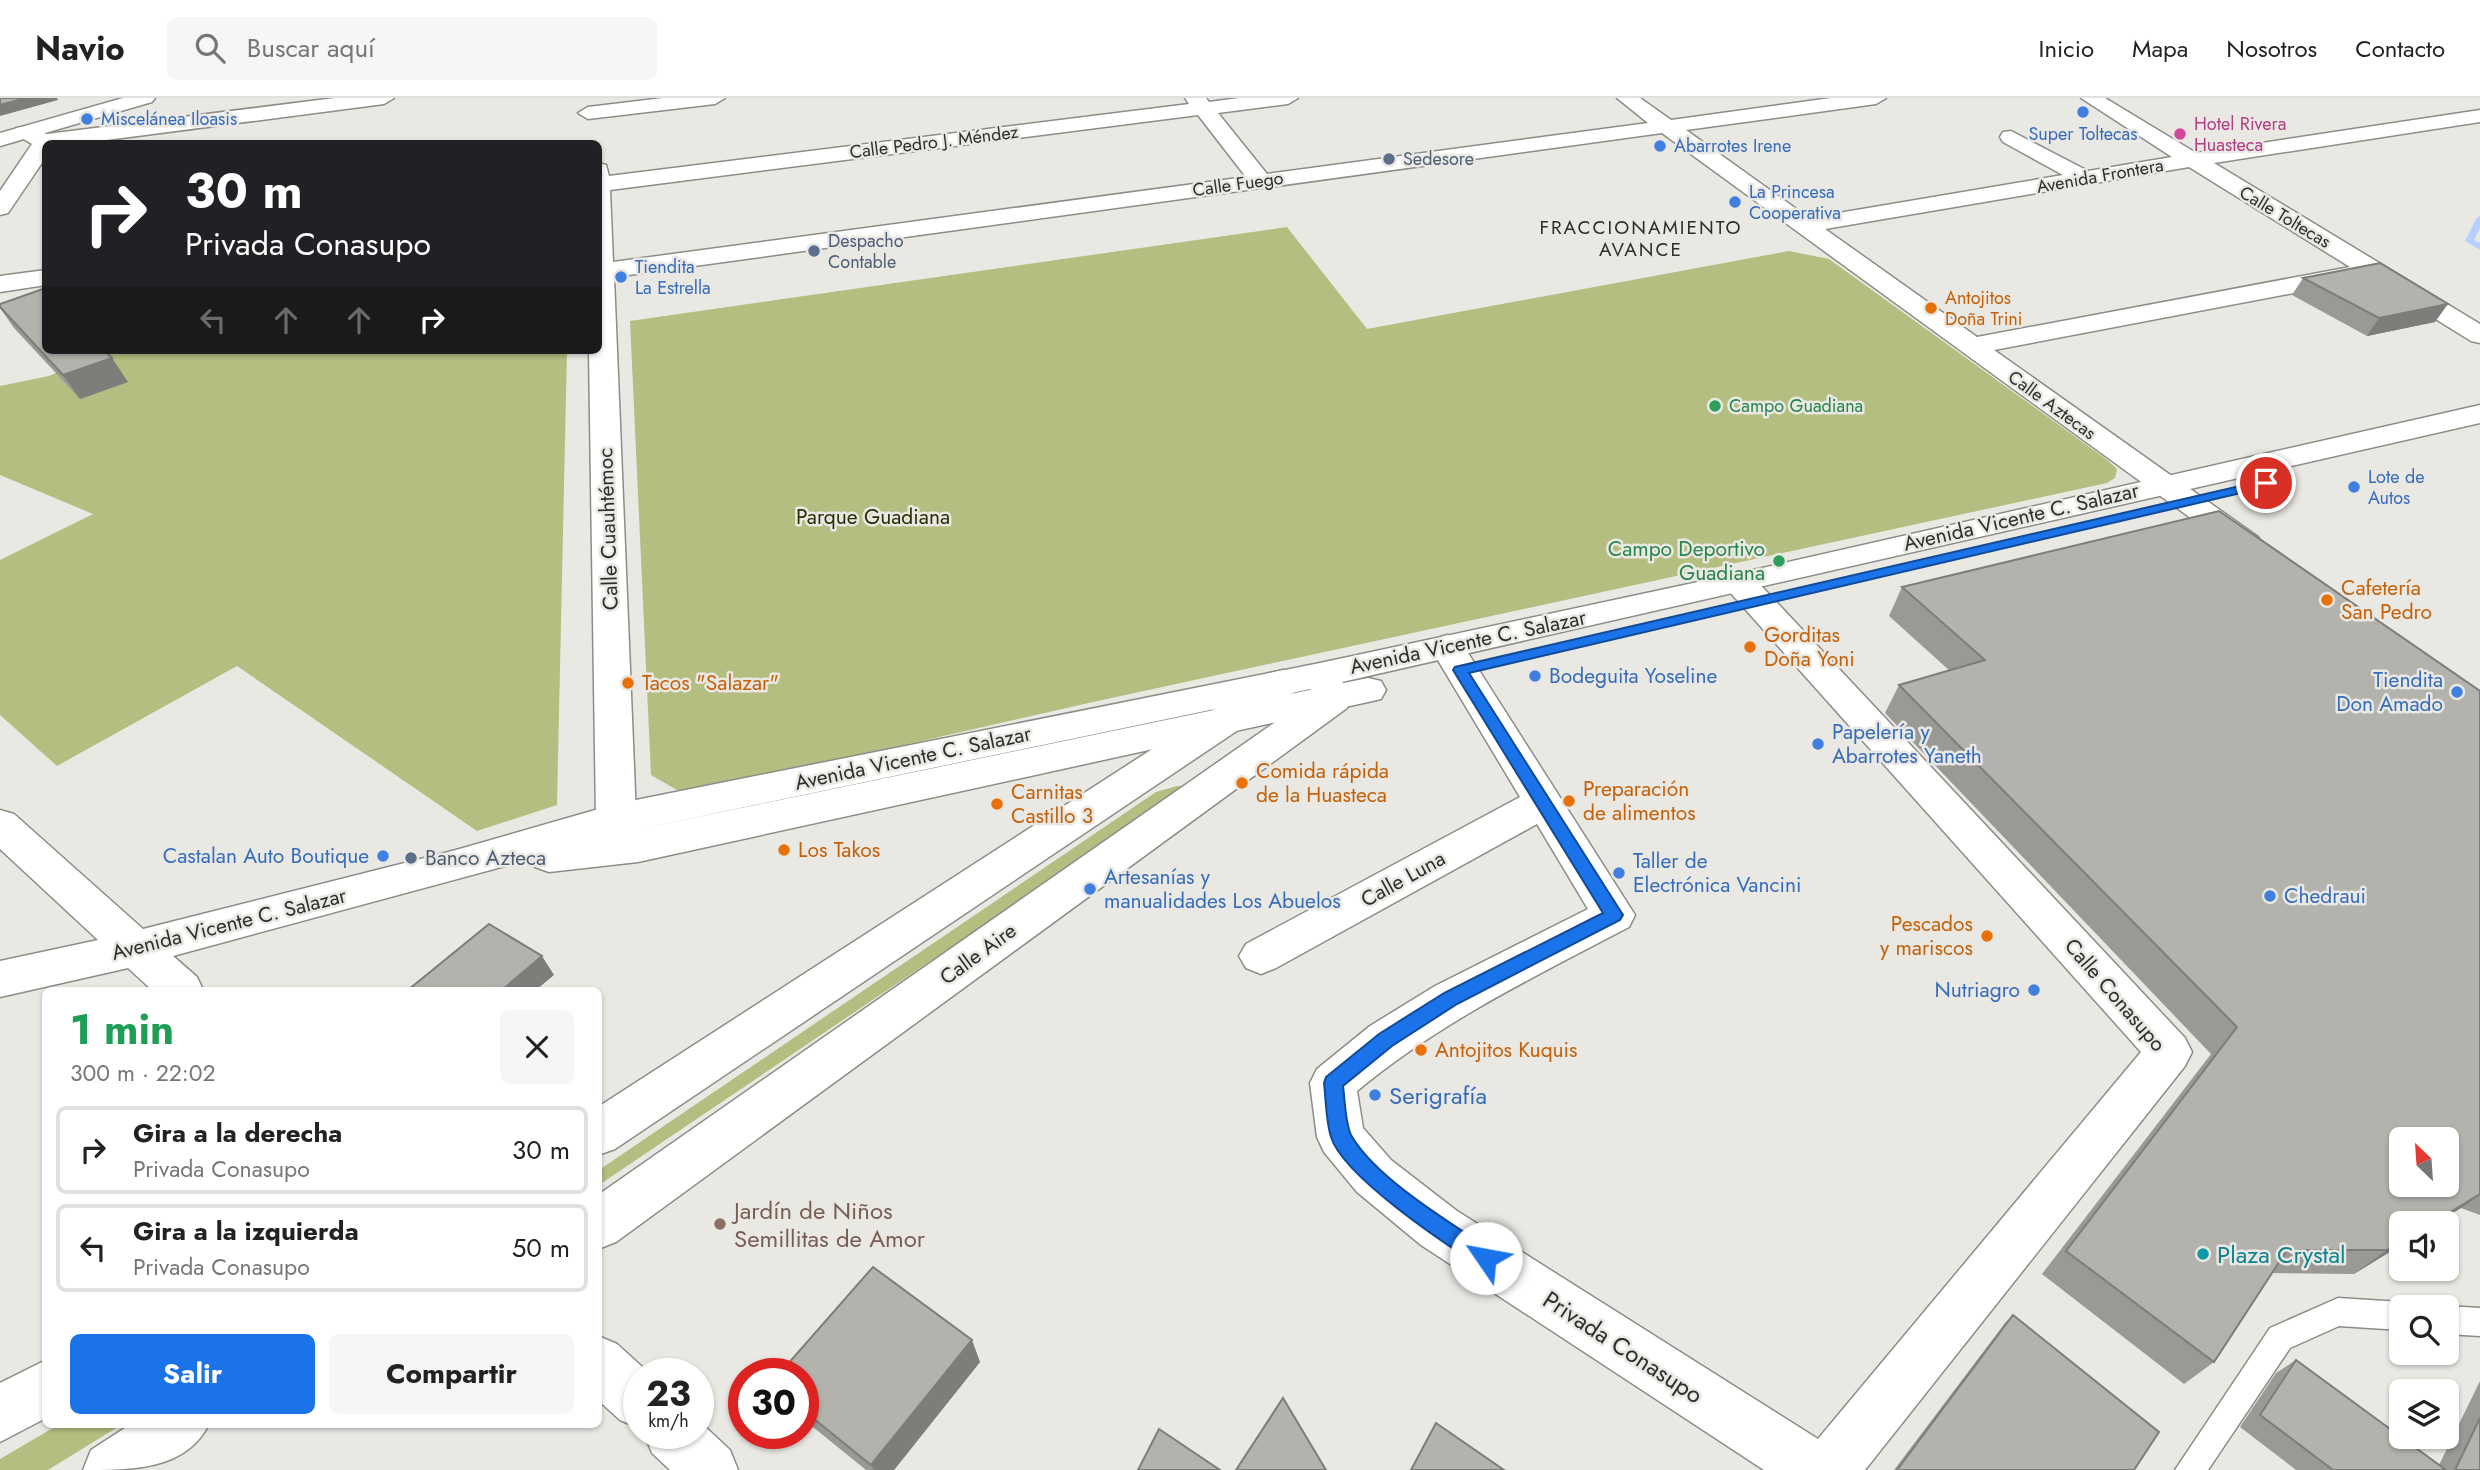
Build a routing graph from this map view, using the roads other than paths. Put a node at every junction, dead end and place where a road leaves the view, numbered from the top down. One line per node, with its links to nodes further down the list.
1 (104, 98): 13 (street)
2 (145, 98): 14 (street)
3 (384, 98): 14 (street)
4 (715, 98): 10 (street)
5 (1288, 98): 9 (street, Calle Pedro J. Méndez)
6 (1627, 98): 12 (street, Calle Aztecas)
7 (1876, 98): 12 (street, Calle Fuego)
8 (2091, 98): 17 (street, Calle Toltecas)
9 (1199, 103): 19 (street); 20 (street, Calle Pedro J. Méndez)
10 (589, 115)
11 (2480, 117): 17 (street, Avenida Frontera)
12 (1667, 127): 19 (street, Calle Fuego); 22 (street, Calle Aztecas)
13 (0, 128)
14 (34, 137): 16 (street); 21 (street)
15 (2011, 137): 18 (street)
16 (0, 140)
17 (2192, 160): 18 (street, Avenida Frontera); 23 (street, Calle Toltecas)
18 (2084, 178): 22 (street, Avenida Frontera)
19 (1261, 181): 24 (street, Calle Fuego)
20 (602, 190)
21 (0, 208)
22 (1804, 226): 29 (street, Calle Aztecas)
23 (2372, 270): 28 (street, Calle Toltecas); 29 (street)
24 (602, 271)
25 (42, 278): 26 (street)
26 (0, 284)
27 (602, 293): 41 (street, Calle Cuauhtémoc)
28 (2480, 335)
29 (1971, 346): 32 (street, Calle Aztecas)
30 (2480, 414): 32 (street, Avenida Vicente C. Salazar)
31 (2480, 434): 32 (street, Avenida Vicente C. Salazar)
32 (2174, 493): 33 (street, Calle Aztecas); 34 (street, Avenida Vicente C. Salazar)
33 (2277, 565)
34 (1749, 593): 35 (street, Avenida Vicente C. Salazar); 60 (street, Calle Conasupo)
35 (1453, 659): 37 (street, Avenida Vicente C. Salazar); 39 (street, Privada Conasupo)
36 (1283, 682): 37 (street, Avenida Vicente C. Salazar); 38 (street); 41 (street, Avenida Vicente C. Salazar)
37 (1327, 687): 38 (street, Avenida Vicente C. Salazar); 47 (street, Calle Aire)
38 (1219, 724): 41 (street, Avenida Vicente C. Salazar); 46 (street)
39 (1544, 802): 43 (street, Calle Luna); 59 (street, Privada Conasupo)
40 (0, 825): 42 (street)
41 (627, 833): 42 (street, Avenida Vicente C. Salazar)
42 (135, 949): 44 (street, Avenida Vicente C. Salazar); 45 (street)
43 (1261, 956)
44 (0, 979)
45 (178, 987)
46 (602, 1131)
47 (602, 1222)
48 (2389, 1315): 61 (lane)
49 (2459, 1321): 50 (lane)
50 (2480, 1322)
51 (602, 1367): 52 (street)
52 (623, 1386)
53 (42, 1389): 54 (street)
54 (0, 1414)
55 (176, 1428): 57 (street)
56 (688, 1449): 58 (street)
57 (111, 1470)
58 (710, 1470)
59 (1815, 1470)
60 (1829, 1470)
61 (2190, 1470)

